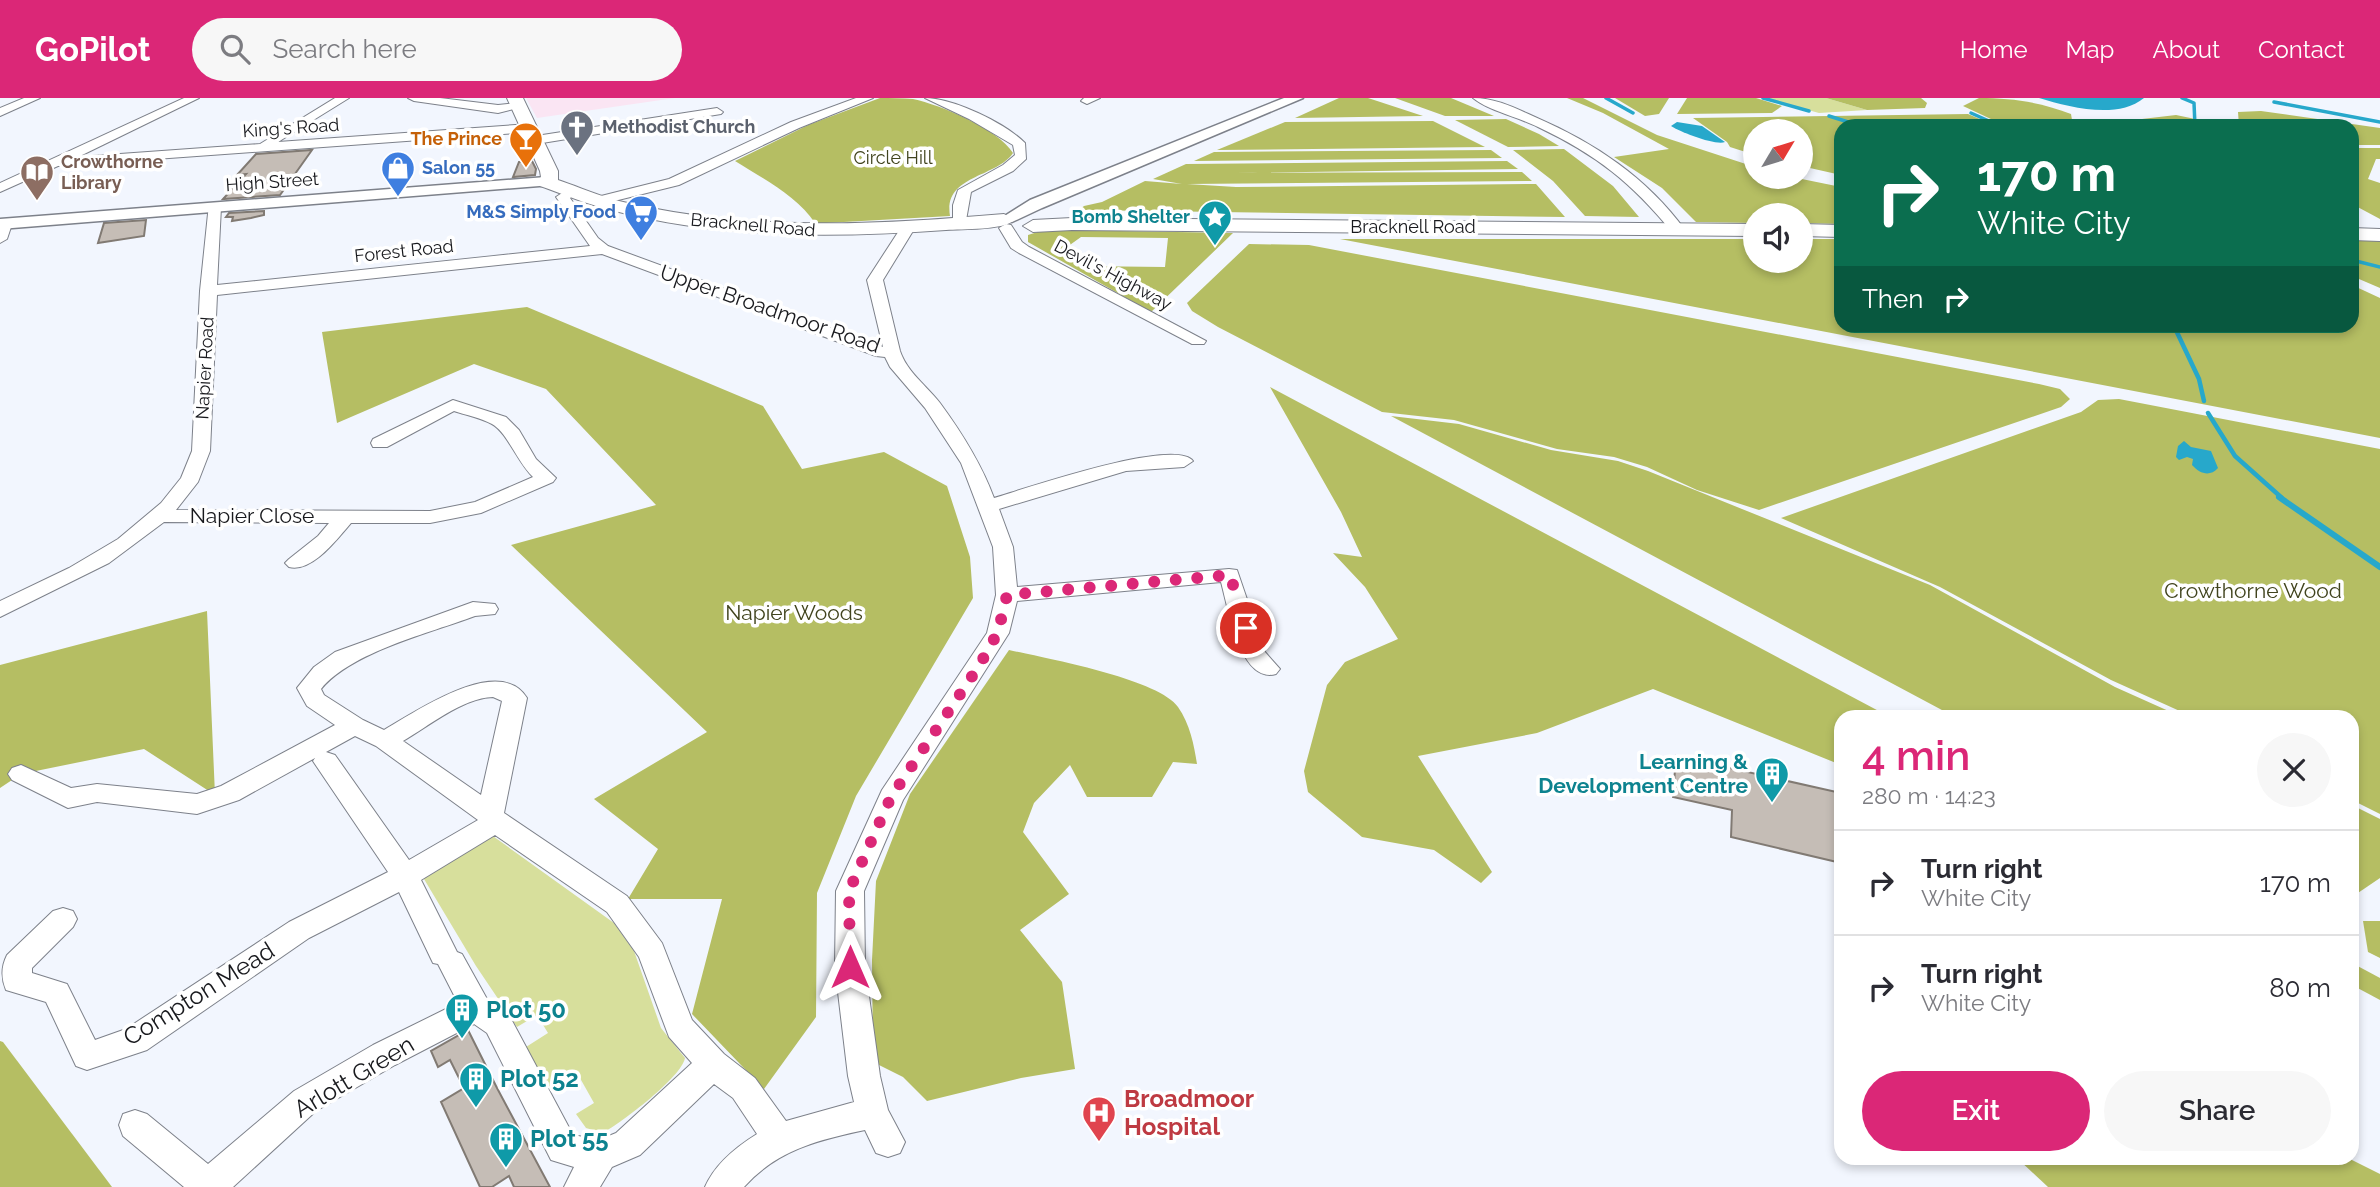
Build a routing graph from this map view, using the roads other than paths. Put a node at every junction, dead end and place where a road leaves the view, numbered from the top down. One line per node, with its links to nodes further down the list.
1 (34, 98): 12 (street)
2 (173, 98): 3 (street)
3 (193, 98): 15 (street)
4 (343, 98): 14 (street)
5 (414, 98): 10 (street)
6 (930, 98): 24 (street)
7 (1296, 98): 23 (street)
8 (1479, 98): 27 (street)
9 (861, 99): 21 (street)
10 (517, 102): 13 (main road)
11 (717, 112): 13 (street, King's Road)
12 (0, 113)
13 (533, 134): 14 (street, King's Road); 18 (main road)
14 (259, 148): 15 (street, King's Road)
15 (55, 162): 16 (street)
16 (18, 180): 17 (street); 19 (street)
17 (0, 181)
18 (547, 182): 20 (main road, Bracknell Road); 22 (street, High Street)
19 (0, 188)
20 (571, 191): 21 (main road, Bracknell Road); 33 (street, Upper Broadmoor Road)
21 (598, 201): 25 (main road, Bracknell Road)
22 (214, 207): 26 (street, High Street); 34 (street, Napier Road)
23 (1021, 222): 24 (main road, Bracknell Road); 27 (main road, Bracknell Road); 35 (street, Devil's Highway)
24 (962, 223): 25 (main road, Bracknell Road)
25 (909, 226): 36 (street)
26 (2, 229)
27 (1678, 230): 28 (main road, Bracknell Road)
28 (1743, 230)
29 (1813, 230): 30 (main road)
30 (1834, 231)
31 (2359, 234): 32 (main road)
32 (2380, 235)
33 (603, 249): 34 (street, Forest Road); 36 (street, Upper Broadmoor Road)
34 (208, 291): 40 (street, Napier Road)
35 (1198, 341)
36 (892, 351): 39 (street, Upper Broadmoor Road)
37 (380, 443): 41 (street, Napier Close)
38 (1184, 461): 39 (street)
39 (988, 506): 43 (street, Upper Broadmoor Road)
40 (159, 516): 41 (street, Napier Close); 45 (street, Napier Road)
41 (345, 517): 42 (street, Napier Close)
42 (296, 563)
43 (1007, 595): 46 (street); 57 (street, Upper Broadmoor Road)
44 (486, 609): 47 (street)
45 (0, 610)
46 (1268, 668)
47 (354, 726): 48 (street); 50 (street)
48 (385, 740): 51 (street); 51 (street)
49 (326, 761): 52 (street)
50 (21, 774)
51 (493, 819): 52 (street, Compton Mead); 55 (street)
52 (405, 876): 53 (street, Compton Mead); 54 (street)
53 (62, 919)
54 (476, 1008): 58 (street); 59 (street, Arlott Green)
55 (713, 1064): 57 (street); 58 (street)
56 (135, 1125): 59 (street, Arlott Green)
57 (780, 1140): 61 (street)
58 (600, 1156): 60 (street)
59 (209, 1186)
60 (581, 1187)
61 (722, 1187)

